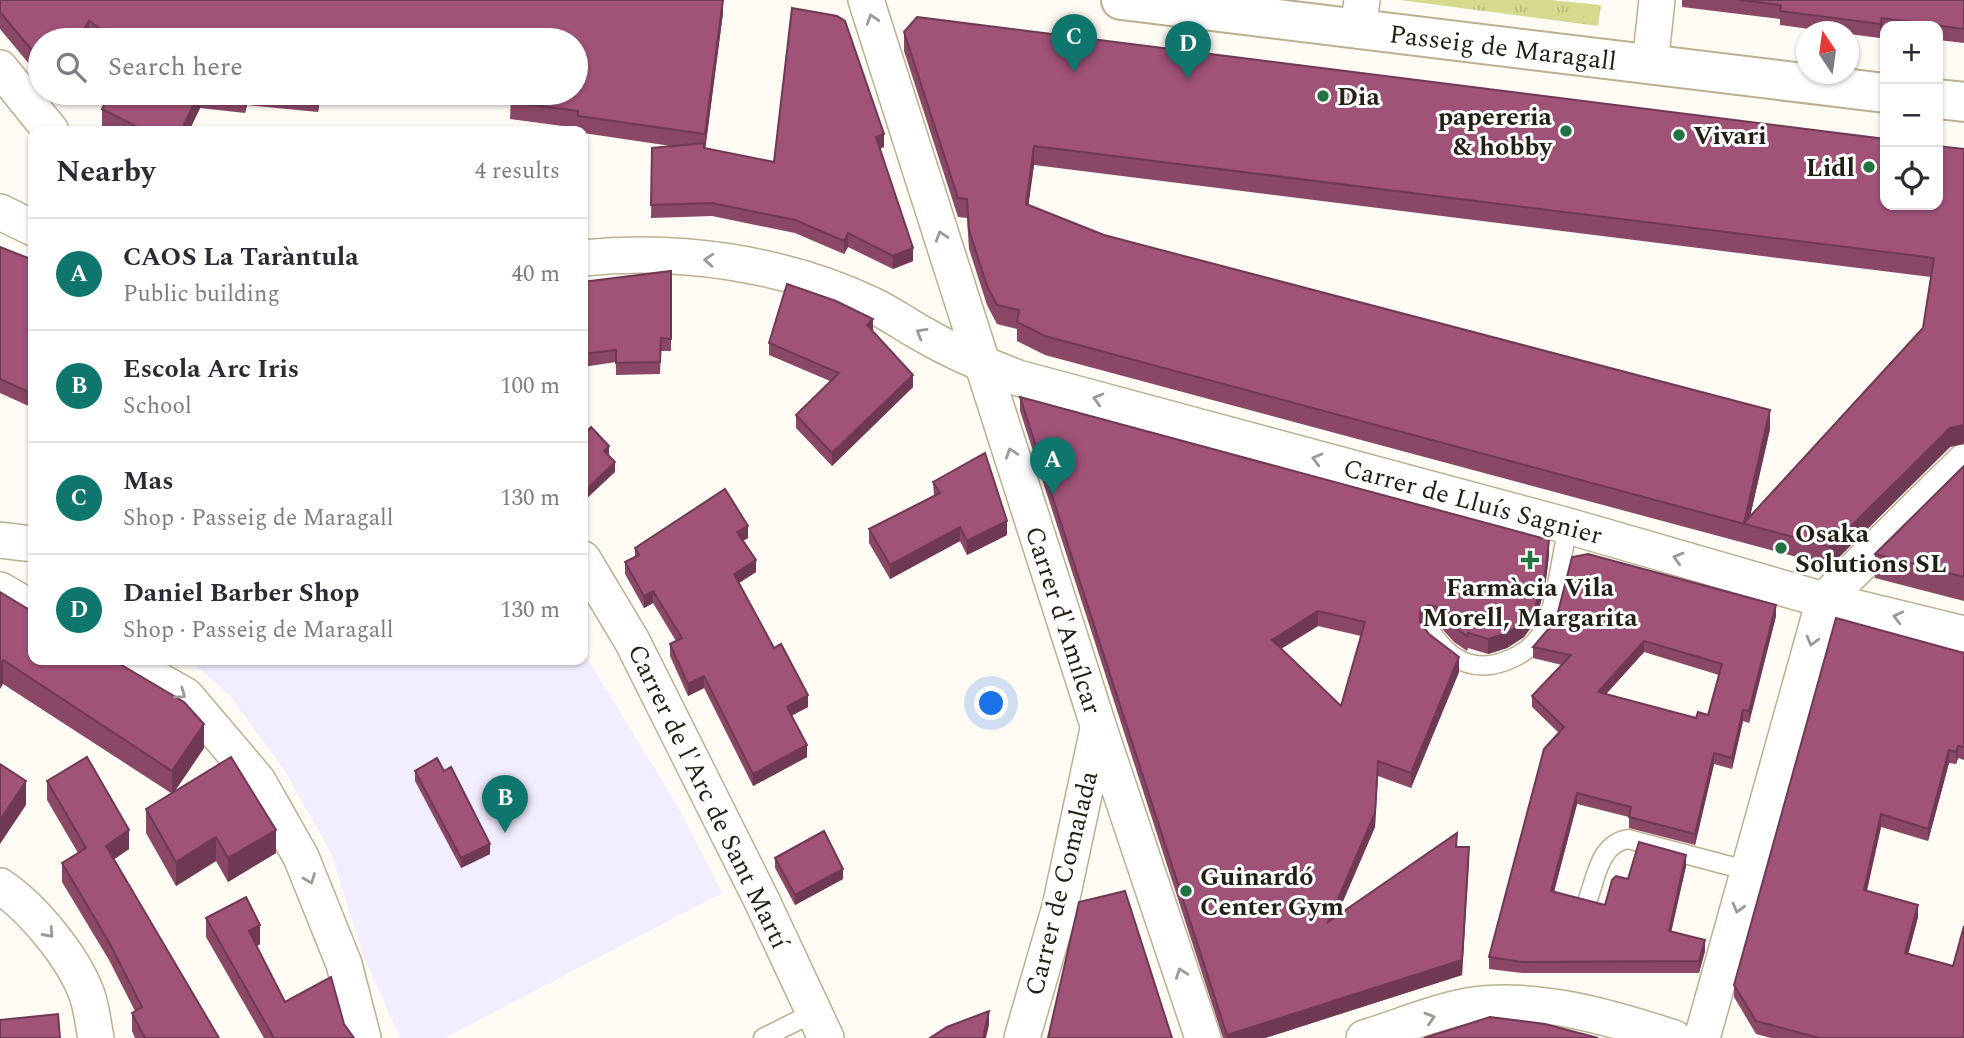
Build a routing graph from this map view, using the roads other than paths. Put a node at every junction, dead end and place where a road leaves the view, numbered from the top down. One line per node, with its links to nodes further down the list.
1 (866, 0): 16 (street, Carrer d'Amílcar, one-way to 1)
2 (1121, 0): 4 (street, Passeig de Maragall)
3 (1657, 0): 5 (street)
4 (1360, 15): 5 (street, Passeig de Maragall)
5 (1650, 65): 7 (street, Passeig de Maragall)
6 (0, 68): 10 (street)
7 (1880, 92)
8 (1943, 100): 9 (street)
9 (1964, 102)
10 (28, 103)
11 (30, 105): 12 (street)
12 (47, 126)
13 (0, 212): 14 (street)
14 (28, 226)
15 (588, 258): 16 (street, Carrer de Lluís Sagnier, one-way to 15)
16 (982, 364): 18 (street, Carrer de Lluís Sagnier, one-way to 16); 30 (street, Carrer d'Amílcar, one-way to 16)
17 (1964, 462): 23 (street)
18 (1568, 526): 23 (street, Carrer de Lluís Sagnier, one-way to 18); 26 (lane)
19 (0, 540): 20 (street)
20 (28, 543)
21 (588, 567): 28 (street, Carrer de l'Arc de Sant Martí)
22 (0, 590): 24 (street)
23 (1824, 600): 27 (street, Carrer de Lluís Sagnier, one-way to 23); 31 (street, one-way to 31)
24 (28, 606)
25 (588, 611): 28 (street)
26 (1430, 631)
27 (1964, 634)
28 (632, 640): 34 (street, Carrer de l'Arc de Sant Martí)
29 (131, 665): 36 (street, one-way to 36)
30 (1098, 728): 38 (street, Carrer de Comalada); 39 (street, Carrer d'Amílcar, one-way to 30)
31 (1749, 871): 33 (lane); 42 (street, one-way to 42)
32 (0, 886): 35 (street, one-way to 35)
33 (1588, 898)
34 (821, 1025): 37 (lane)
35 (96, 1038)
36 (363, 1038)
37 (763, 1038)
38 (1022, 1038)
39 (1203, 1038)
40 (1364, 1038): 41 (street, one-way to 41)
41 (1674, 1038)
42 (1702, 1038)

